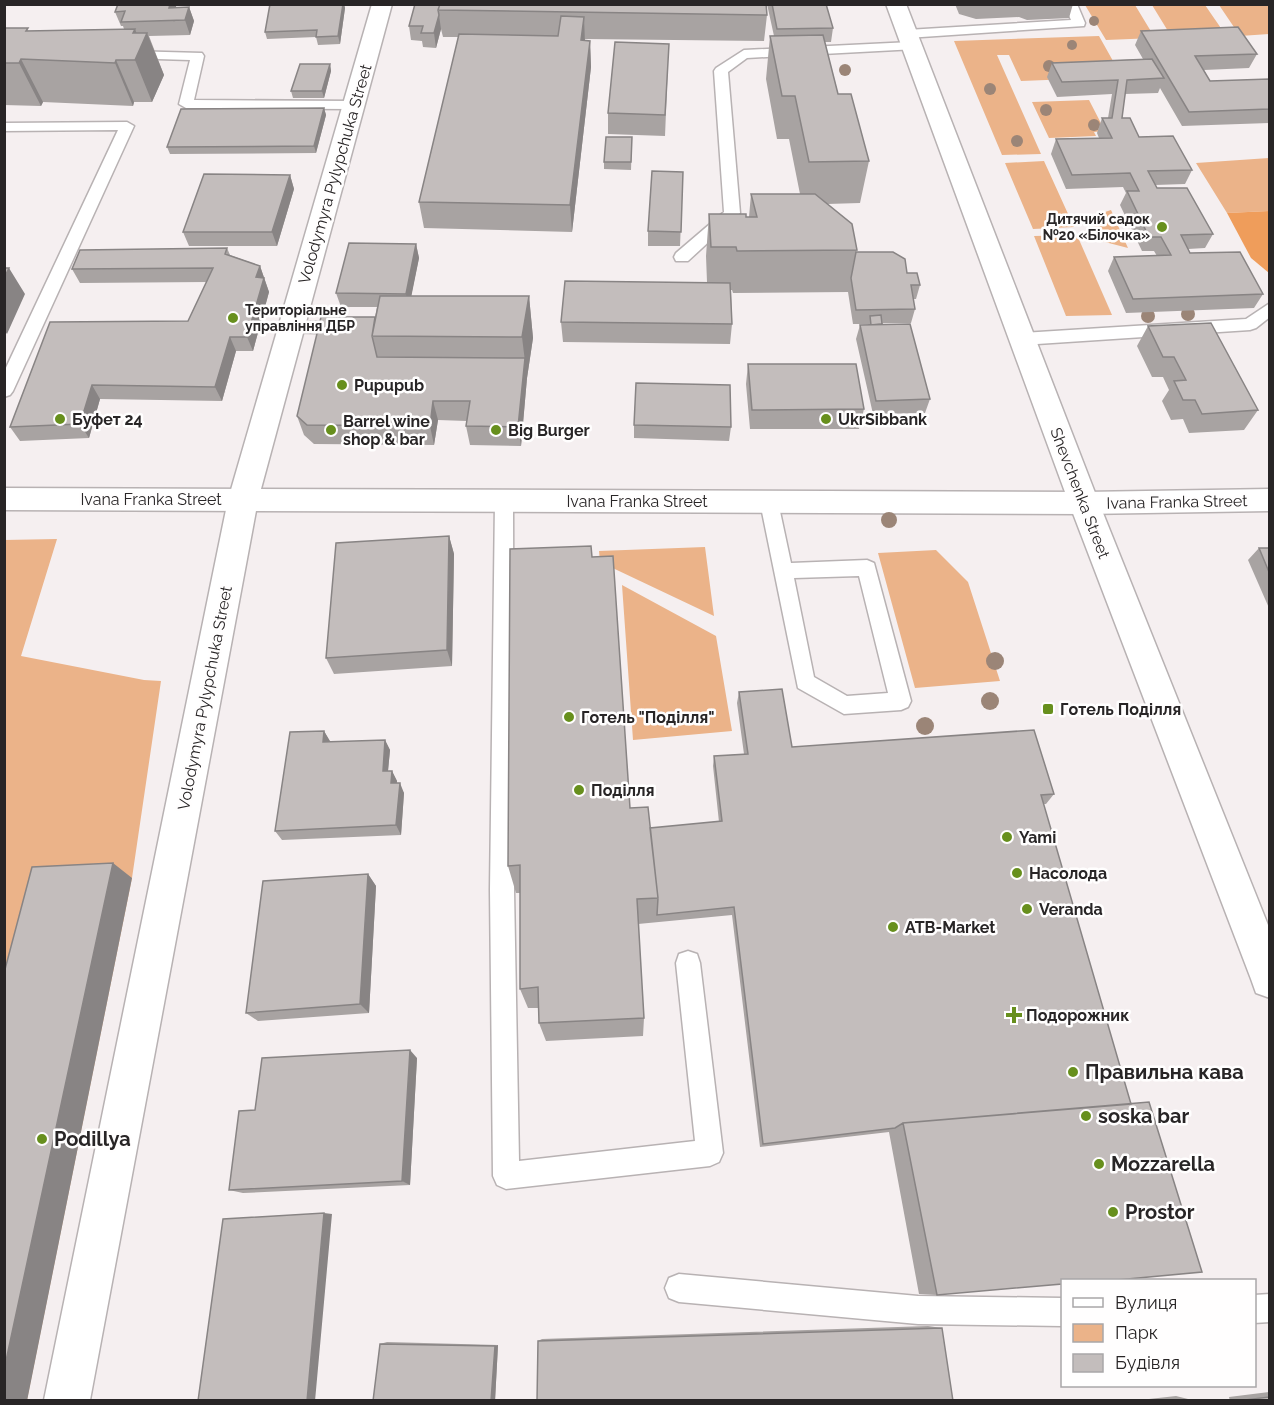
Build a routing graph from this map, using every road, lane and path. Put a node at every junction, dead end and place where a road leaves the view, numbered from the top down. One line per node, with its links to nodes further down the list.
1 (382, 4): 6 (street, Volodymyra Pylypchuka Street)
2 (896, 4): 4 (street, Shevchenka Street)
3 (1070, 4): 4 (lane)
4 (909, 40): 8 (lane); 12 (street, Shevchenka Street)
5 (118, 55): 6 (lane)
6 (354, 105): 10 (street, Volodymyra Pylypchuka Street)
7 (4, 126): 13 (lane)
8 (682, 257)
9 (1269, 308): 12 (lane)
10 (291, 328): 11 (lane); 15 (street, Volodymyra Pylypchuka Street)
11 (365, 328)
12 (1022, 339): 19 (street, Shevchenka Street)
13 (4, 391)
14 (4, 499): 15 (street, Ivana Franka Street)
15 (243, 500): 17 (street, Ivana Franka Street); 25 (street, Volodymyra Pylypchuka Street)
16 (1269, 500): 19 (street, Ivana Franka Street)
17 (504, 501): 18 (street, Ivana Franka Street); 21 (lane)
18 (769, 502): 19 (street, Ivana Franka Street); 20 (lane)
19 (1084, 503): 22 (street, Shevchenka Street)
20 (783, 571): 20 (lane)
21 (688, 963)
22 (1269, 979)
23 (679, 1288): 24 (lane)
24 (1061, 1312)
25 (68, 1401)

